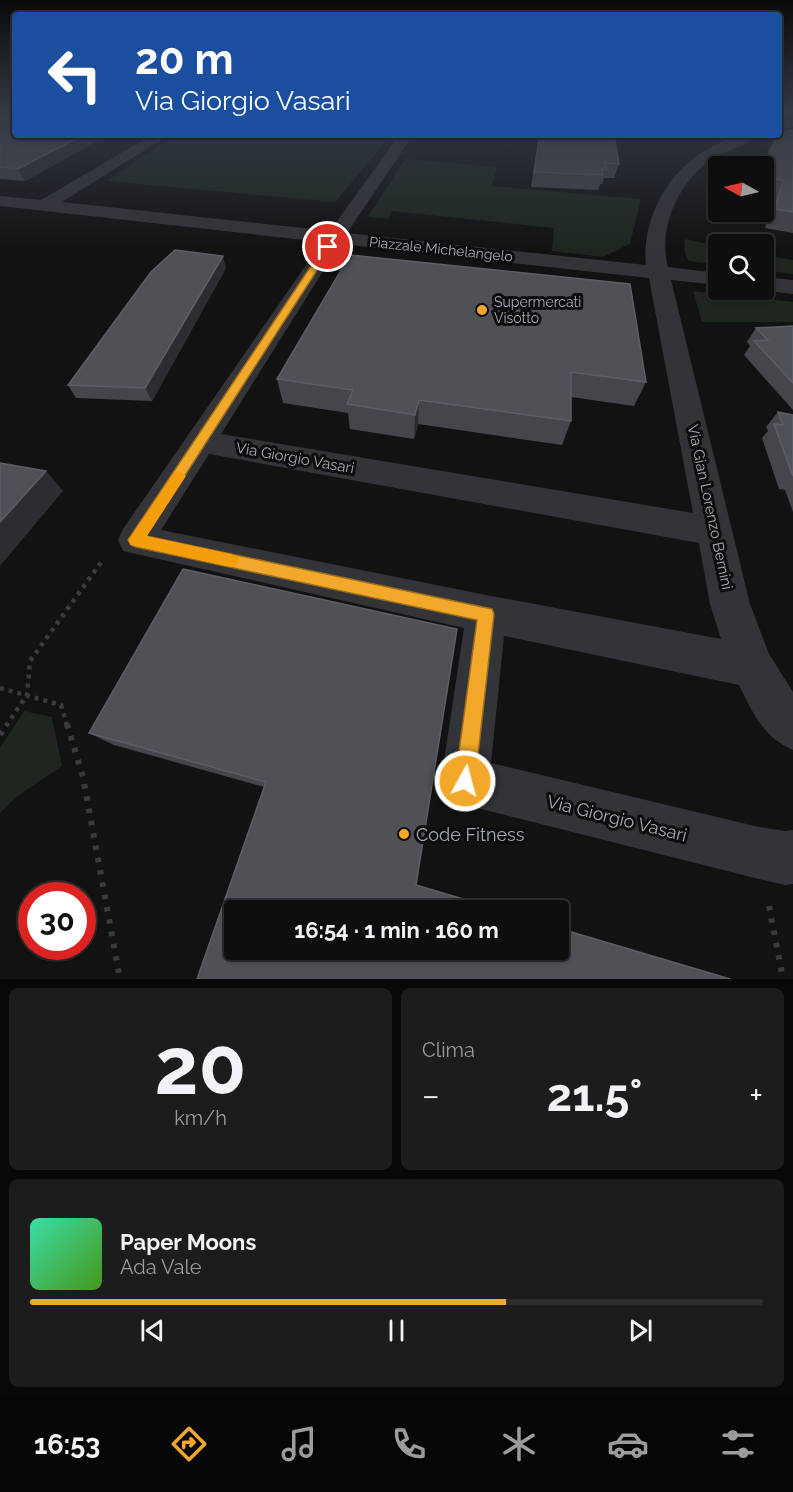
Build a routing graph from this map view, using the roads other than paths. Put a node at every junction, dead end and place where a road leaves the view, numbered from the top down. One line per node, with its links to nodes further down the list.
1 (128, 156): 5 (street)
2 (391, 156): 6 (street)
3 (708, 156): 7 (street, Via Gian Lorenzo Bernini)
4 (0, 201): 5 (street, Piazzale Michelangelo)
5 (44, 206): 6 (street, Piazzale Michelangelo)
6 (334, 237): 7 (street, Piazzale Michelangelo); 11 (street)
7 (660, 273): 8 (street, Piazzale Michelangelo); 12 (street, Via Gian Lorenzo Bernini)
8 (708, 278)
9 (774, 285): 10 (street)
10 (793, 287)
11 (202, 442): 12 (street, Via Giorgio Vasari); 13 (street)
12 (716, 531): 14 (street, Via Gian Lorenzo Bernini)
13 (486, 614): 14 (street); 16 (street, Via Giorgio Vasari)
14 (751, 666): 15 (street, Via Gian Lorenzo Bernini)
15 (793, 727)
16 (776, 855)

